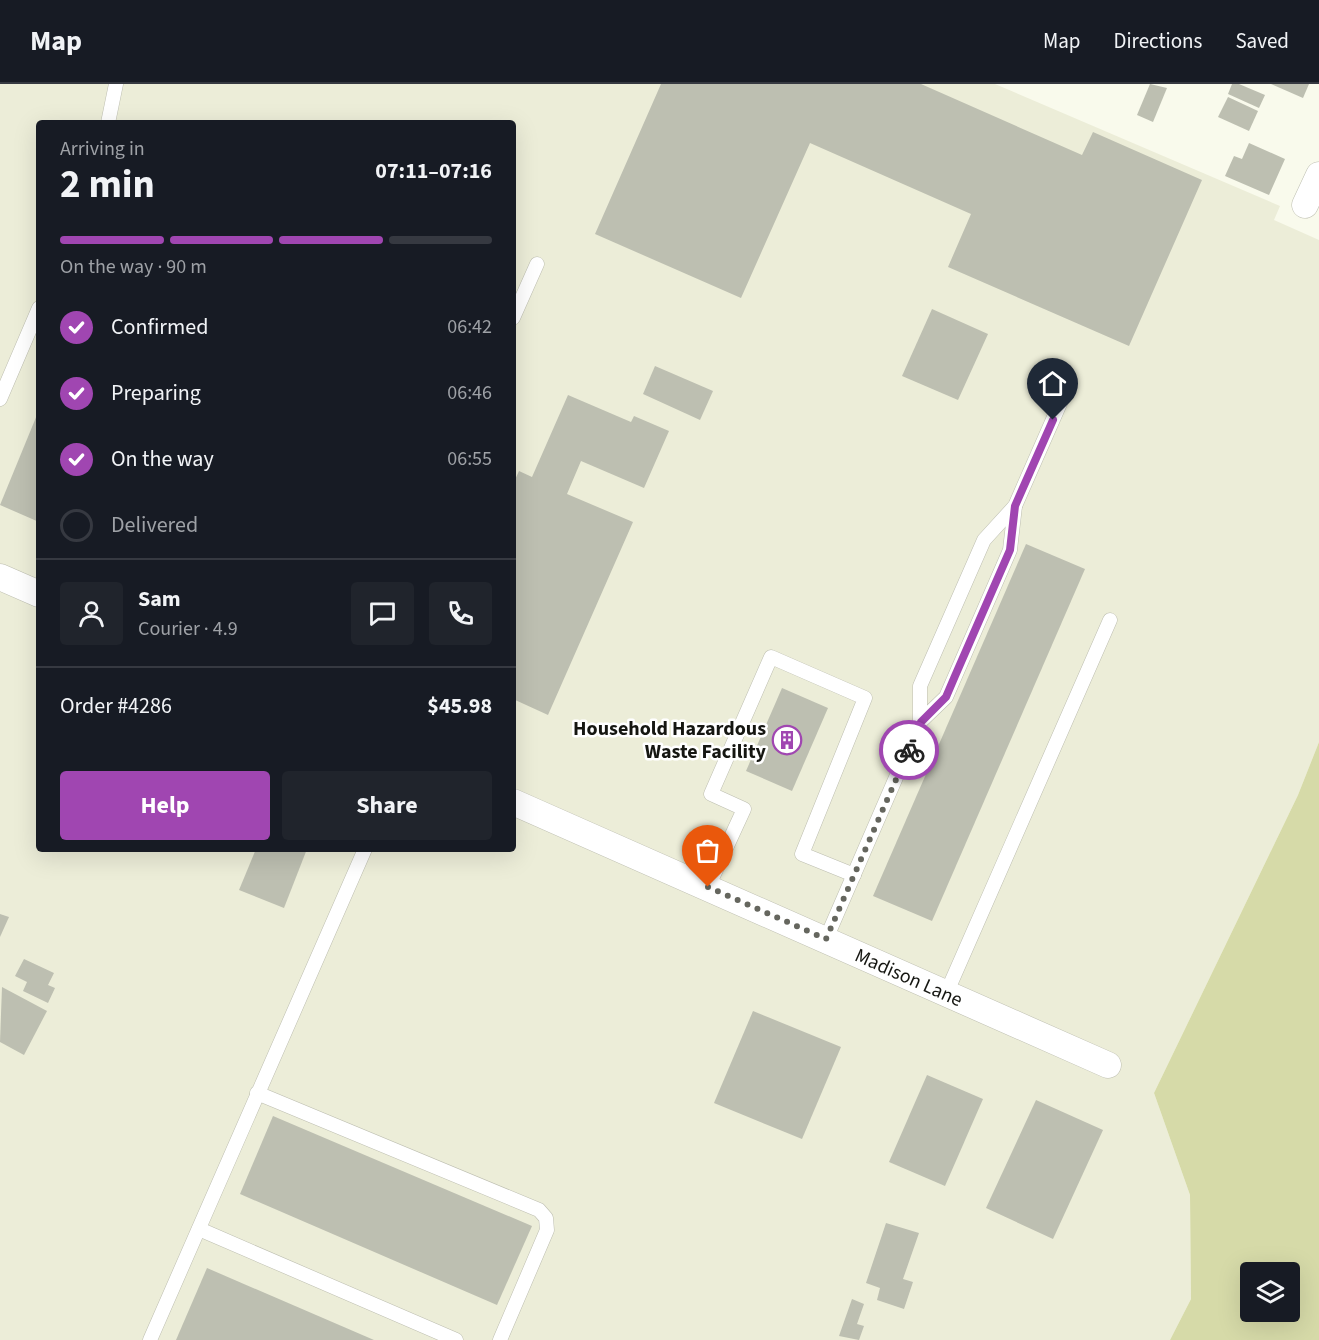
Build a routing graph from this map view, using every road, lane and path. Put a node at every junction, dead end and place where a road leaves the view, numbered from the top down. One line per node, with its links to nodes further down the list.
1 (117, 84): 2 (lane)
2 (109, 120)
3 (1319, 175): 4 (street)
4 (1305, 206)
5 (537, 264): 6 (lane)
6 (516, 311)
7 (36, 315): 8 (lane)
8 (0, 399)
9 (1062, 399): 10 (lane)
10 (1015, 506): 14 (lane); 14 (lane)
11 (0, 577): 12 (street)
12 (36, 593)
13 (1110, 620): 20 (lane)
14 (921, 722): 17 (lane)
15 (516, 803): 18 (street, Madison Lane)
16 (364, 852): 22 (lane)
17 (854, 875): 18 (lane); 19 (lane)
18 (708, 887): 19 (street, Madison Lane)
19 (826, 939): 20 (street, Madison Lane)
20 (946, 994): 21 (street, Madison Lane)
21 (1108, 1065)
22 (257, 1093): 23 (lane); 26 (lane)
23 (199, 1229): 24 (lane); 25 (lane)
24 (150, 1340)
25 (456, 1340)
26 (500, 1340)

